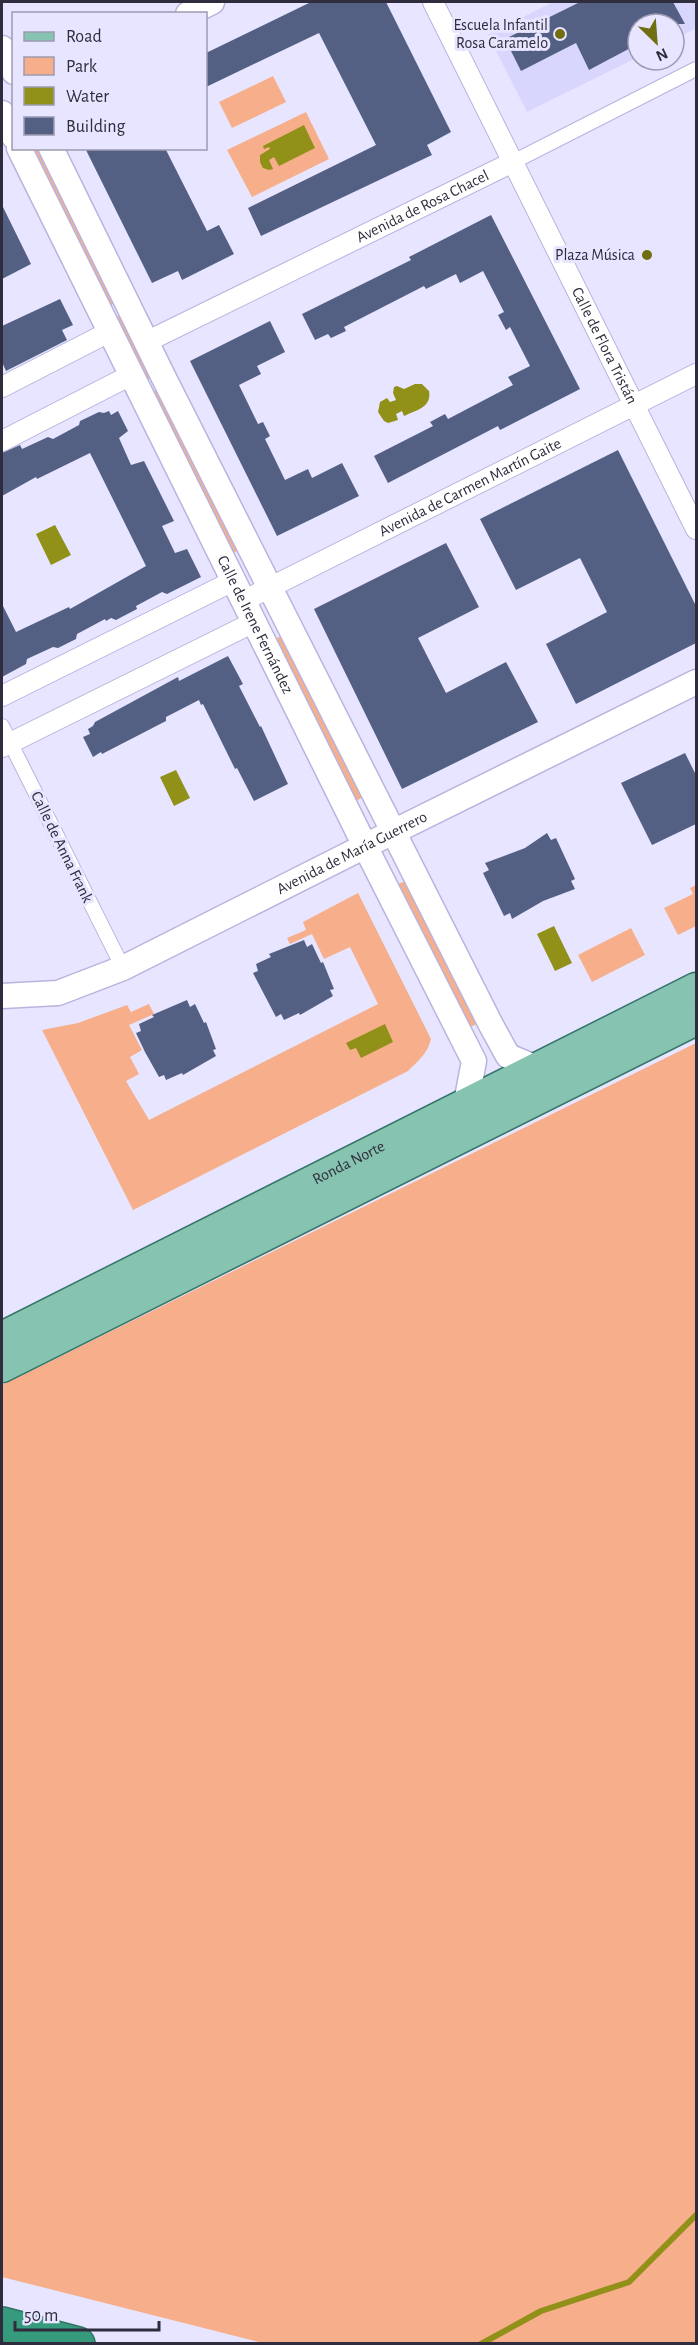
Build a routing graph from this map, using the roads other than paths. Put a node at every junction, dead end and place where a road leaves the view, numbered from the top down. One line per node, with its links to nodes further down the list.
1 (212, 2): 3 (street)
2 (433, 2): 9 (street, Calle de Flora Tristán)
3 (192, 12)
4 (2, 48): 5 (street)
5 (12, 68)
6 (696, 69): 9 (street, Avenida de Rosa Chacel)
7 (18, 150): 10 (street, Calle de Irene Fernández)
8 (52, 150): 11 (street, Calle de Irene Fernández)
9 (513, 162): 11 (street, Avenida de Rosa Chacel); 15 (street, Calle de Flora Tristán)
10 (111, 331): 13 (street, Calle de Irene Fernández); 14 (street)
11 (146, 342): 18 (street, Calle de Irene Fernández)
12 (696, 374): 15 (street, Avenida de Carmen Martín Gaite)
13 (131, 375): 16 (street); 19 (street, Calle de Irene Fernández)
14 (2, 387)
15 (634, 405): 17 (street, Calle de Flora Tristán); 18 (street, Avenida de Carmen Martín Gaite)
16 (2, 441)
17 (696, 529)
18 (269, 587): 19 (street, Avenida de Carmen Martín Gaite); 23 (street, Calle de Irene Fernández)
19 (243, 601): 21 (street, Avenida de Carmen Martín Gaite); 22 (street, Avenida de Carmen Martín Gaite); 24 (street, Calle de Irene Fernández)
20 (696, 682): 23 (street, Avenida de María Guerrero)
21 (2, 696)
22 (4, 738): 25 (street, Calle de Anna Frank)
23 (393, 831): 24 (street, Avenida de María Guerrero); 29 (street, Calle de Irene Fernández)
24 (364, 846): 25 (street, Avenida de María Guerrero); 30 (street, Calle de Irene Fernández)
25 (123, 968): 27 (street, Avenida de María Guerrero)
26 (696, 988): 29 (main road, Ronda Norte)
27 (2, 996)
28 (696, 1020): 32 (main road, Ronda Norte)
29 (537, 1068): 30 (main road, Ronda Norte)
30 (466, 1104): 31 (main road, Ronda Norte)
31 (2, 1337)
32 (2, 1367)
33 (2, 2324): 34 (highway)
34 (78, 2343)

